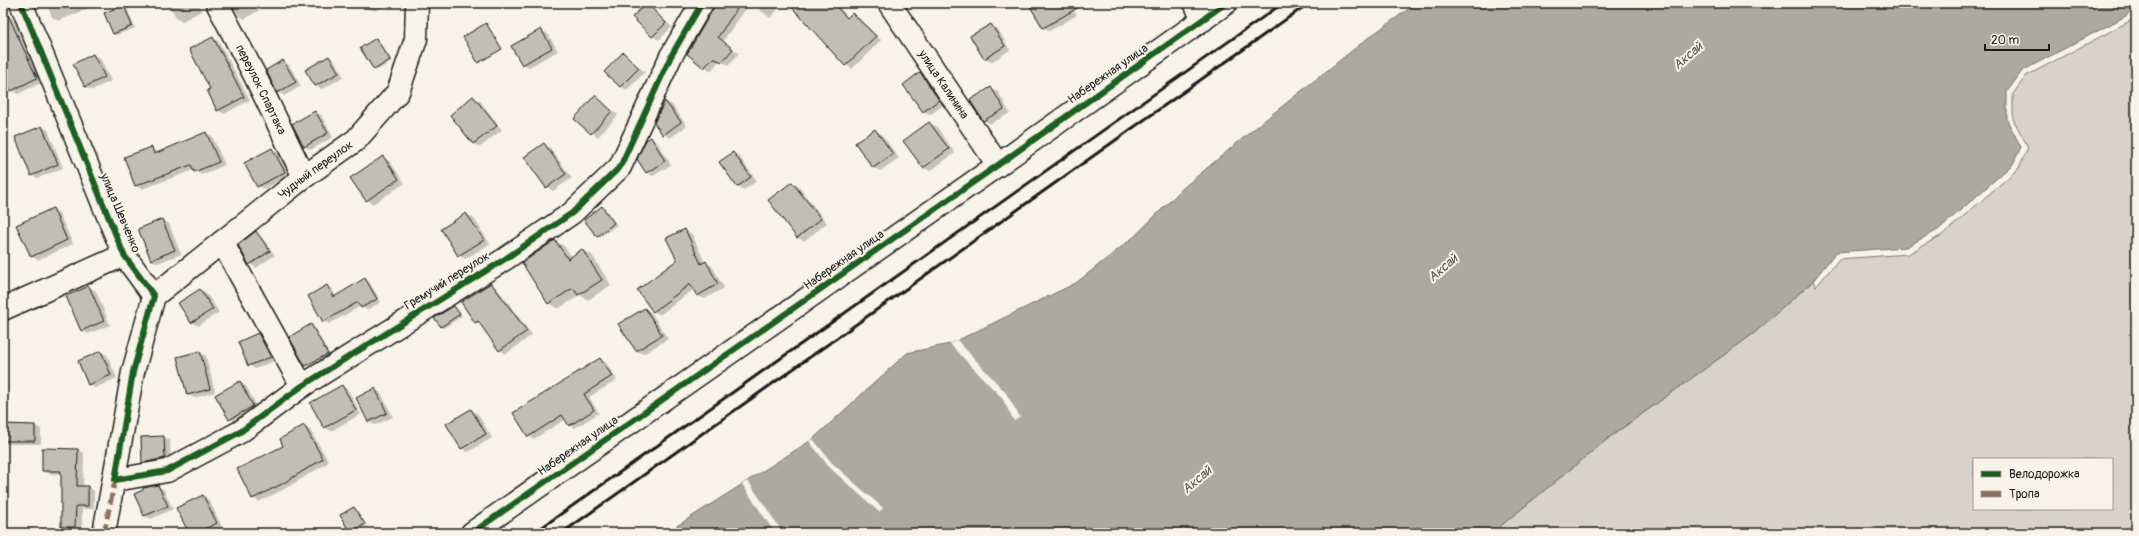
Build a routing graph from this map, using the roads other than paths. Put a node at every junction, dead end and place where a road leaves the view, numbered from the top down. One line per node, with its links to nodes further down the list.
1 (21, 3): 11 (street, улица Шевченко)
2 (217, 3): 9 (street, переулок Спартака)
3 (417, 3): 9 (street, Чудный переулок)
4 (702, 3): 14 (street, Гремучий переулок)
5 (889, 3): 8 (street, улица Калинина)
6 (1226, 3): 7 (street, Набережная улица)
7 (1199, 11): 8 (street, Набережная улица)
8 (998, 165): 17 (street, Набережная улица)
9 (304, 177): 10 (street, Чудный переулок)
10 (222, 242): 12 (street, Чудный переулок); 14 (street)
11 (124, 255): 12 (street, улица Шевченко); 13 (street)
12 (154, 296): 15 (street)
13 (3, 309)
14 (302, 386): 15 (street, Гремучий переулок)
15 (115, 480): 16 (street)
16 (104, 533)
17 (472, 533)

